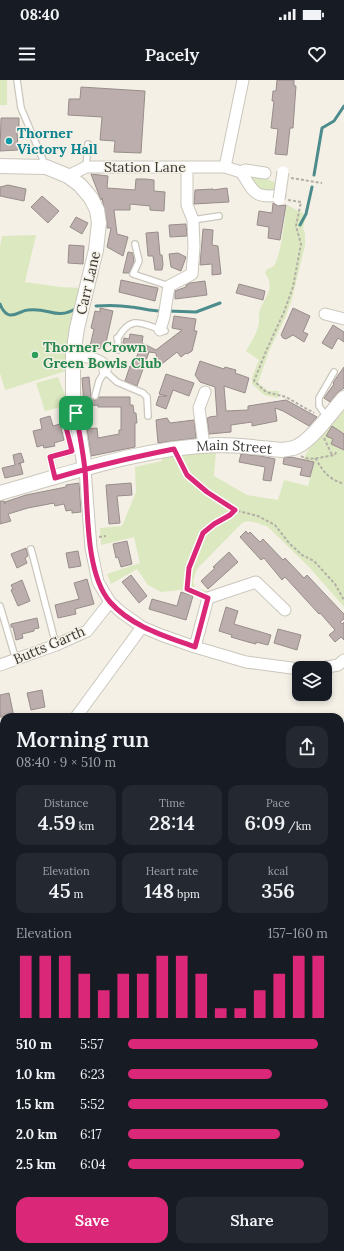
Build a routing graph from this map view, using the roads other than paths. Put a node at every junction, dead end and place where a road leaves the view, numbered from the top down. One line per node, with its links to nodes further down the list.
1 (17, 80): 5 (lane)
2 (243, 80): 7 (street)
3 (88, 144): 6 (lane)
4 (0, 166): 5 (street, Carr Lane)
5 (46, 167): 12 (street, Carr Lane)
6 (86, 167): 8 (street, Station Lane); 12 (street, Station Lane)
7 (225, 167): 8 (street, Station Lane); 9 (street, Station Lane)
8 (187, 168): 14 (street)
9 (241, 172): 10 (street, bridge); 11 (street, Station Lane)
10 (283, 172)
11 (265, 173)
12 (68, 176): 21 (street, Carr Lane)
13 (219, 216): 14 (lane)
14 (192, 220): 16 (street)
15 (135, 244): 16 (lane)
16 (169, 286): 19 (street)
17 (325, 314): 18 (street)
18 (344, 319)
19 (162, 331): 20 (lane)
20 (118, 350)
21 (73, 355): 22 (street); 27 (street, Carr Lane)
22 (105, 371): 25 (lane); 28 (lane)
23 (334, 372): 29 (lane)
24 (205, 392): 30 (street)
25 (95, 396)
26 (344, 398): 29 (street)
27 (76, 413): 31 (street, Carr Lane); 32 (lane)
28 (148, 416)
29 (326, 418): 30 (street, Main Street)
30 (204, 446): 31 (street, Main Street)
31 (84, 469): 32 (street, Main Street); 35 (street)
32 (55, 478): 33 (street, Main Street)
33 (0, 493)
34 (32, 549): 39 (lane)
35 (110, 602): 38 (street); 39 (street, Butts Garth)
36 (0, 606): 41 (lane)
37 (285, 610): 40 (street)
38 (142, 626): 40 (street); 46 (street)
39 (56, 645): 41 (street, Butts Garth)
40 (195, 647): 45 (street)
41 (16, 660): 43 (street, Butts Garth)
42 (344, 660): 44 (street)
43 (0, 665)
44 (332, 667)
45 (292, 668)
46 (79, 713)

